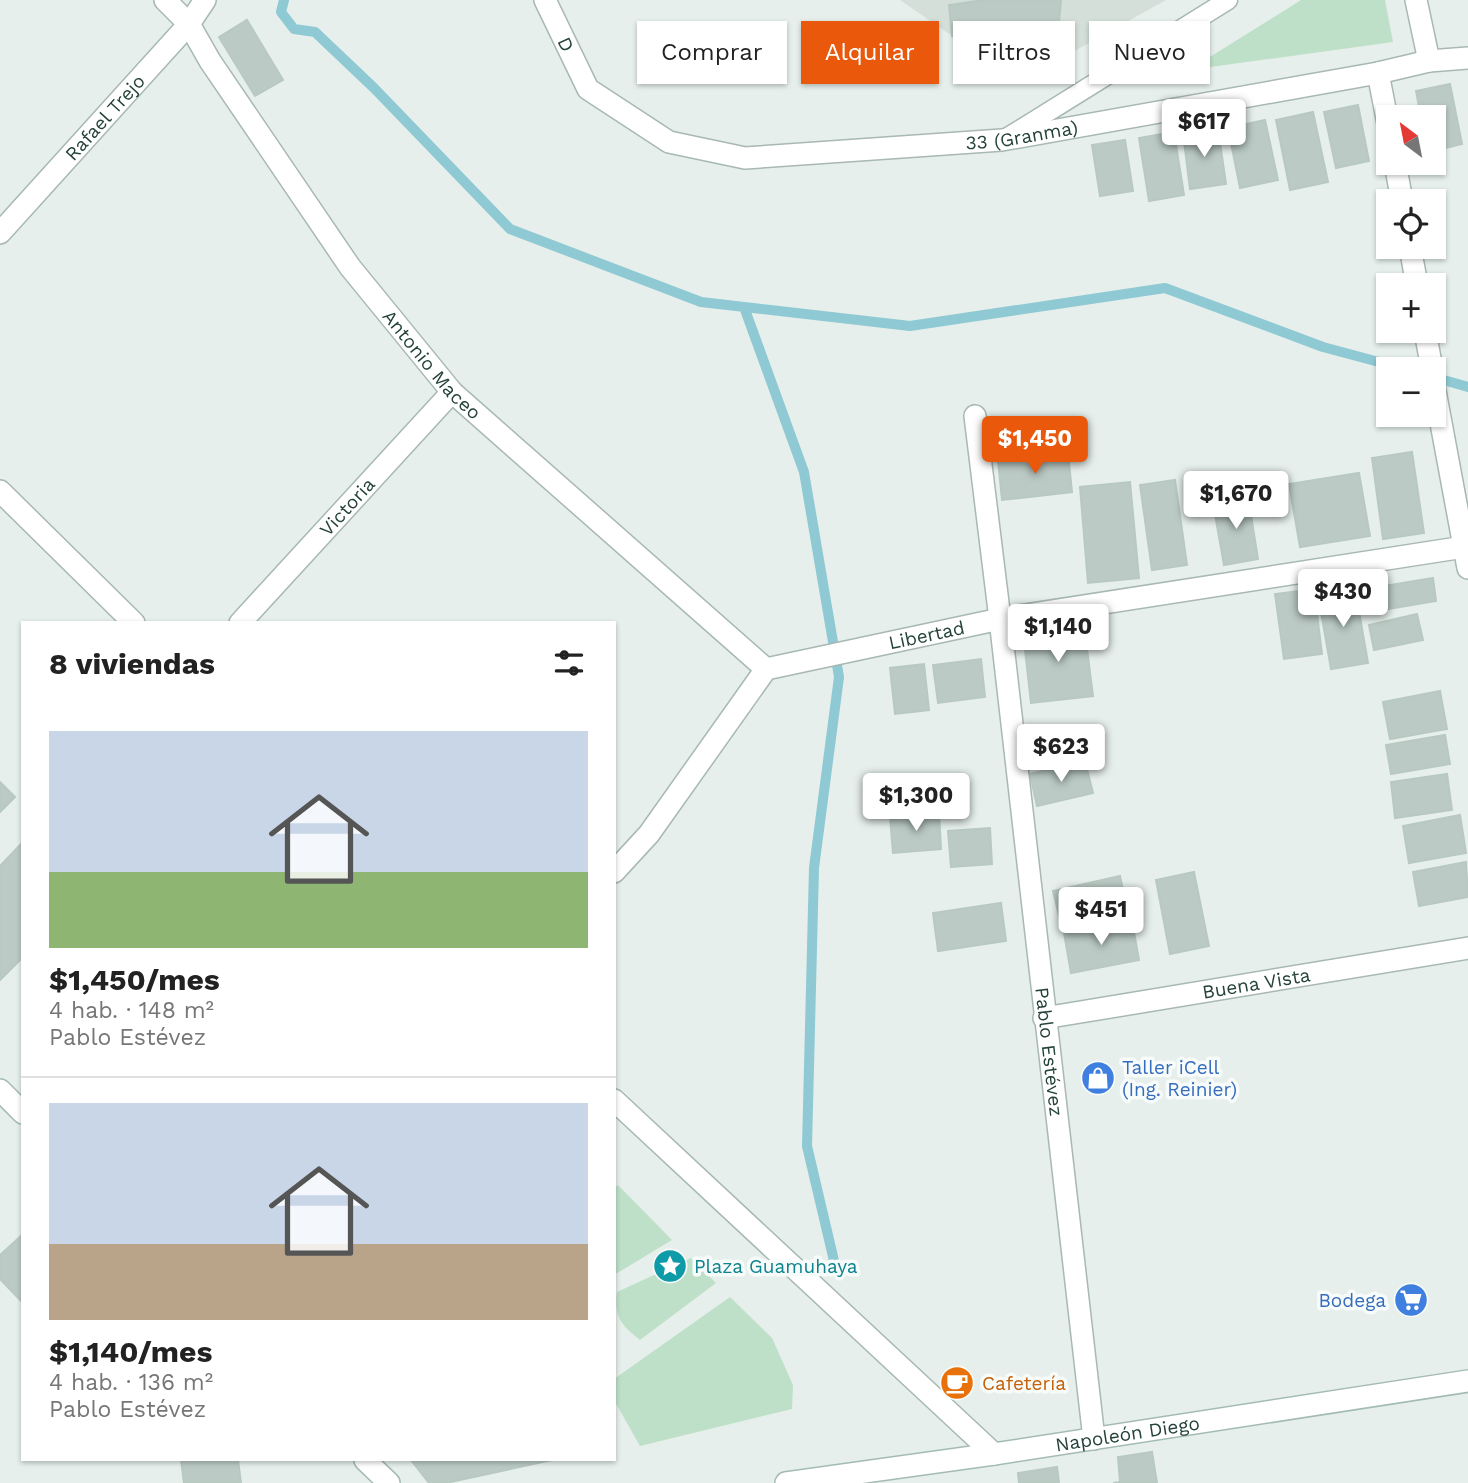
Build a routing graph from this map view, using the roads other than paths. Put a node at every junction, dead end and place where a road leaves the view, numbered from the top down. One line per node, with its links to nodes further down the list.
1 (165, 0): 6 (street, Antonio Maceo)
2 (205, 0): 6 (street, Rafael Trejo)
3 (545, 0): 10 (street, D)
4 (1228, 0): 12 (lane)
5 (1416, 0): 8 (street)
6 (189, 24): 13 (street, Rafael Trejo); 14 (street, Antonio Maceo)
7 (1468, 58): 8 (street, 33 (Granma))
8 (1429, 61): 9 (street, 33 (Granma))
9 (1378, 73): 11 (street); 12 (street, 33 (Granma))
10 (588, 89): 12 (street, 33 (Granma))
11 (1384, 105)
12 (1002, 140)
13 (0, 233)
14 (452, 391): 22 (street, Victoria); 23 (street, Antonio Maceo)
15 (975, 416): 20 (street, Pablo Estévez)
16 (1442, 427): 18 (street)
17 (0, 491): 21 (street)
18 (1464, 547): 19 (street); 20 (street, Libertad)
19 (1468, 568)
20 (1000, 618): 23 (street, Libertad); 26 (street, Pablo Estévez)
21 (132, 621)
22 (242, 621)
23 (766, 669): 24 (street)
24 (616, 870)
25 (1468, 948): 26 (street, Buena Vista)
26 (1044, 1018): 31 (street, Pablo Estévez)
27 (0, 1090): 29 (street)
28 (616, 1102): 32 (street)
29 (21, 1111)
30 (1468, 1381): 31 (street, Napoleón Diego)
31 (1094, 1439): 32 (street, Napoleón Diego)
32 (994, 1454): 35 (street, Napoleón Diego)
33 (366, 1461): 34 (street)
34 (389, 1483)
35 (786, 1483)

